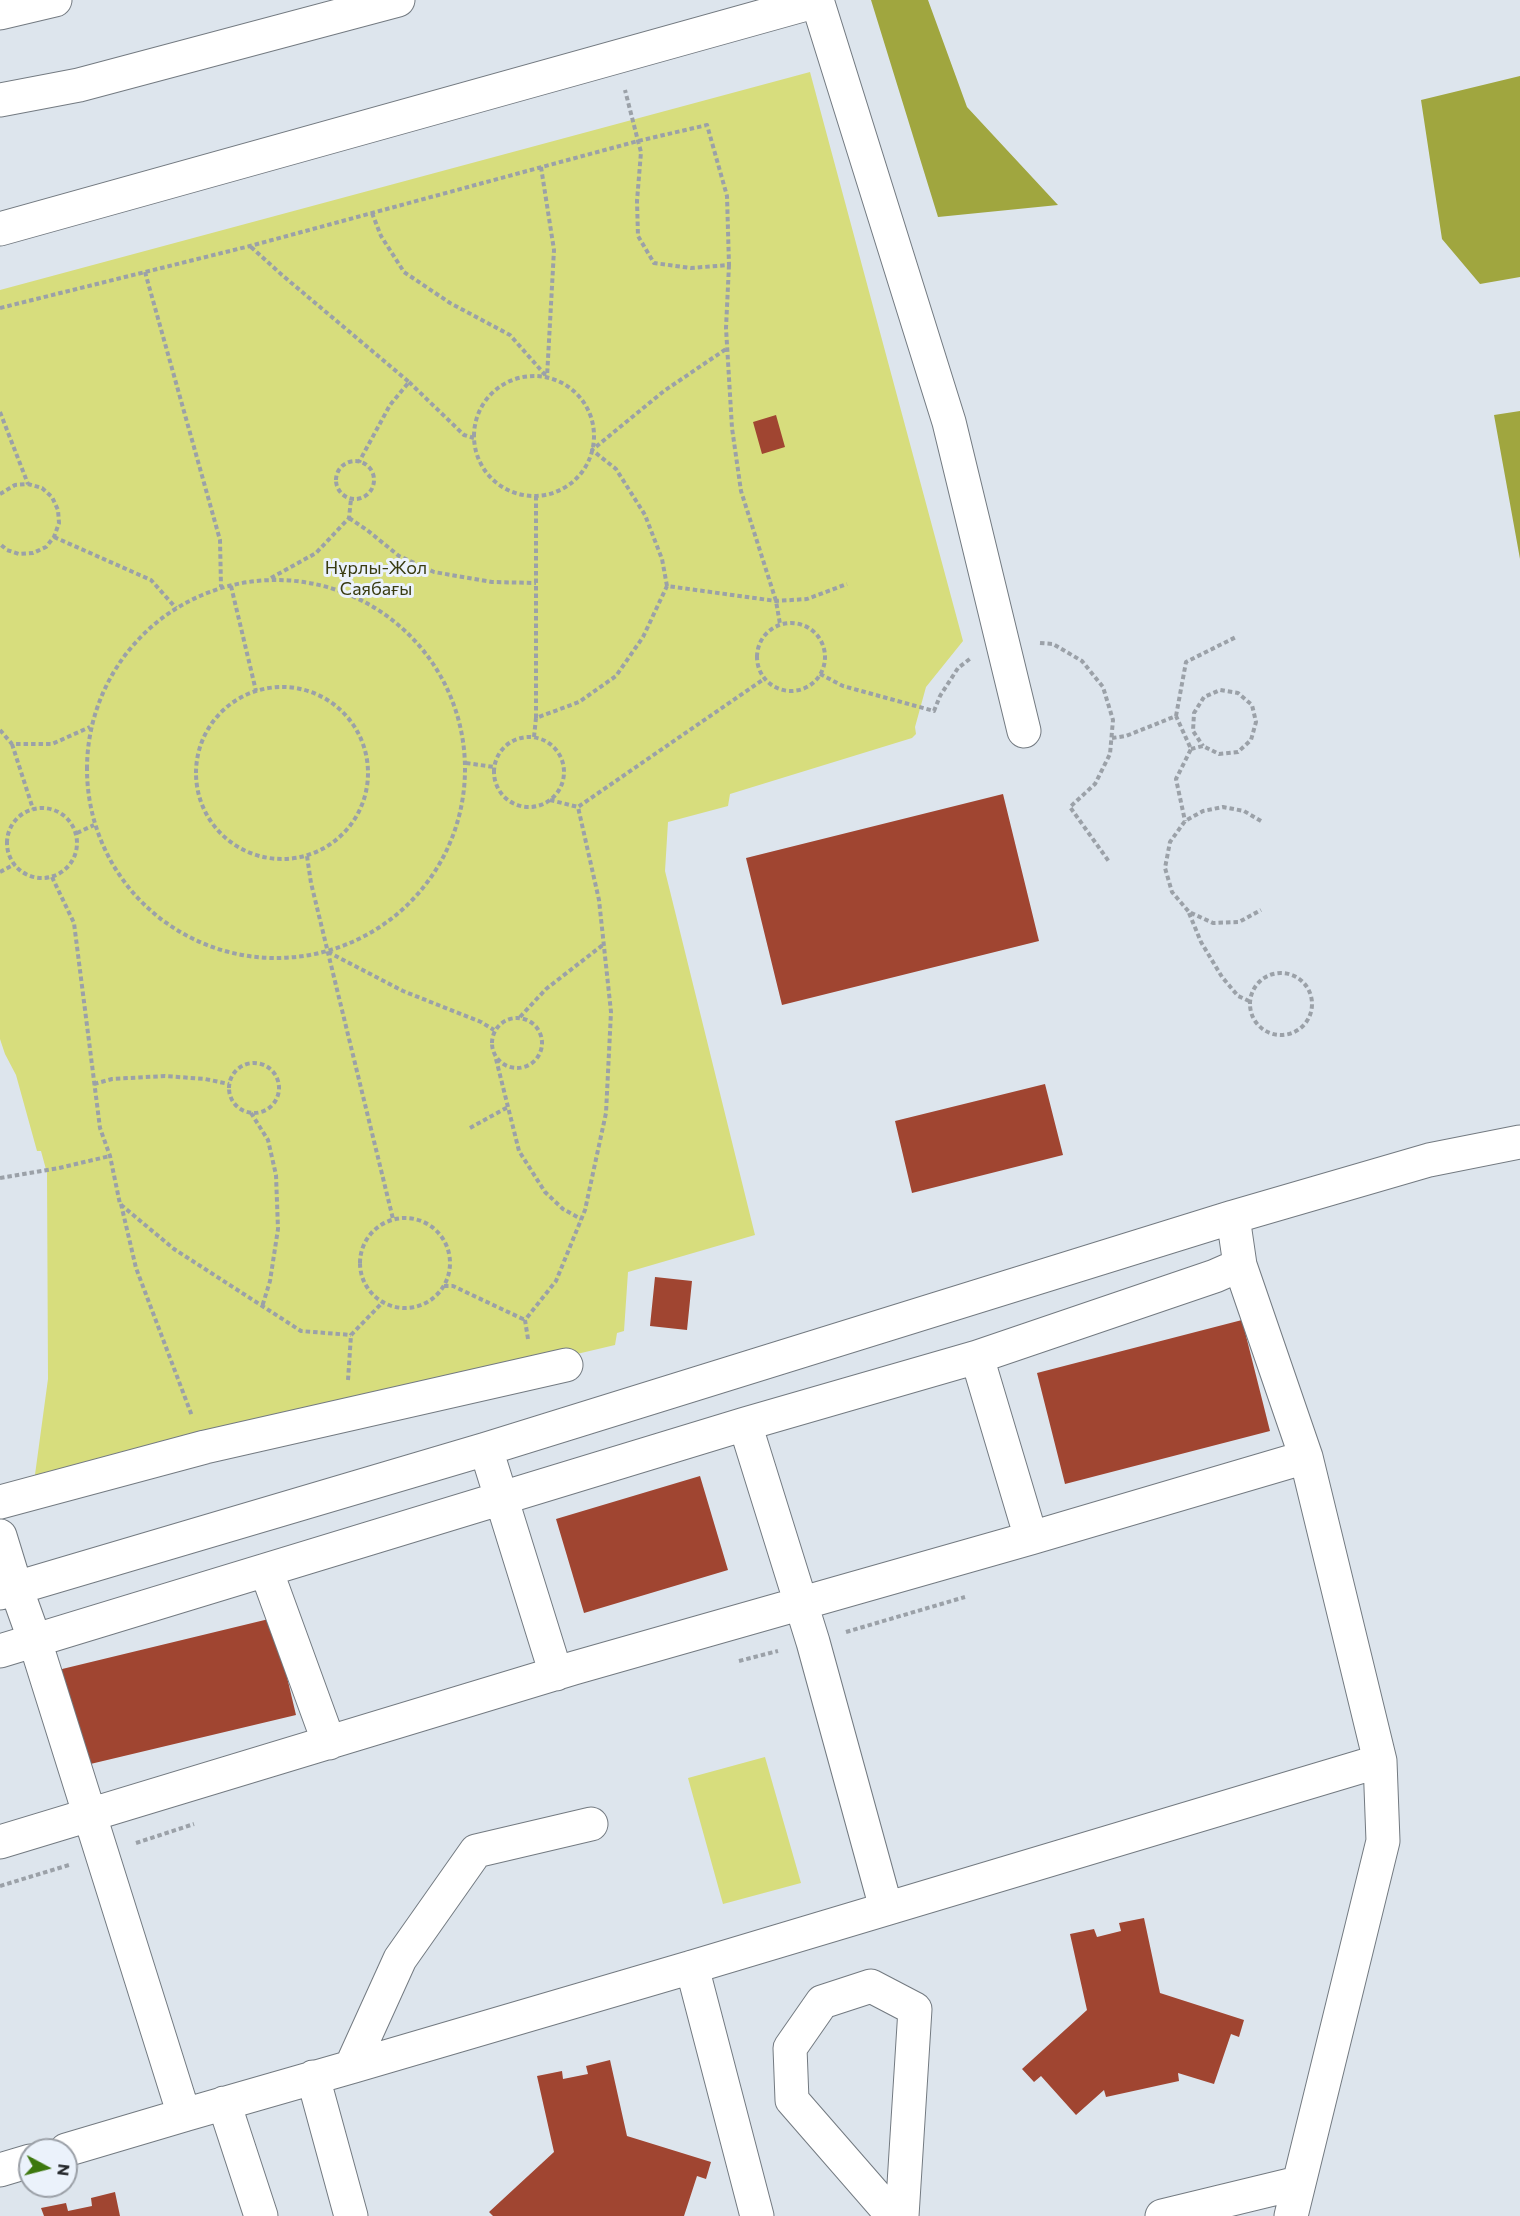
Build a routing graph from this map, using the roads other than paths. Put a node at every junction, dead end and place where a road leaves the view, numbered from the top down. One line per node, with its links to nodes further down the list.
1 (55, 0): 4 (main road)
2 (398, 0): 5 (main road)
3 (817, 0): 6 (main road); 7 (main road)
4 (0, 13)
5 (0, 100)
6 (0, 229)
7 (1024, 731)
8 (1520, 1142): 9 (main road)
9 (1233, 1217): 10 (main road); 14 (main road)
10 (1240, 1265): 11 (main road); 15 (main road)
11 (977, 1357): 13 (main road); 19 (main road)
12 (566, 1365): 17 (main road)
13 (745, 1424): 16 (main road); 22 (main road)
14 (486, 1449): 16 (main road); 21 (main road)
15 (1306, 1457): 19 (main road); 27 (main road)
16 (501, 1498): 20 (main road); 25 (main road)
17 (0, 1502)
18 (0, 1536): 21 (main road)
19 (1031, 1538): 22 (main road)
20 (266, 1570): 23 (main road); 26 (main road)
21 (8, 1590): 23 (main road)
22 (801, 1603): 25 (main road); 31 (main road)
23 (35, 1641): 24 (main road); 28 (main road)
24 (0, 1651)
25 (556, 1674): 26 (main road)
26 (329, 1743): 28 (main road)
27 (1380, 1761): 31 (main road); 40 (main road)
28 (91, 1815): 30 (main road); 36 (main road)
29 (591, 1824): 33 (main road)
30 (0, 1842)
31 (885, 1908): 32 (main road)
32 (692, 1967): 33 (main road); 43 (main road)
33 (351, 2067): 34 (main road)
34 (313, 2077): 35 (main road); 42 (main road)
35 (225, 2103): 36 (main road); 41 (main road)
36 (184, 2115): 37 (main road)
37 (78, 2146)
38 (18, 2165): 39 (main road)
39 (0, 2170)
40 (1298, 2183): 46 (main road); 47 (main road)
41 (261, 2216)
42 (351, 2216)
43 (757, 2216)
44 (893, 2216): 45 (main road)
45 (902, 2216)
46 (1162, 2216)
47 (1291, 2216)

